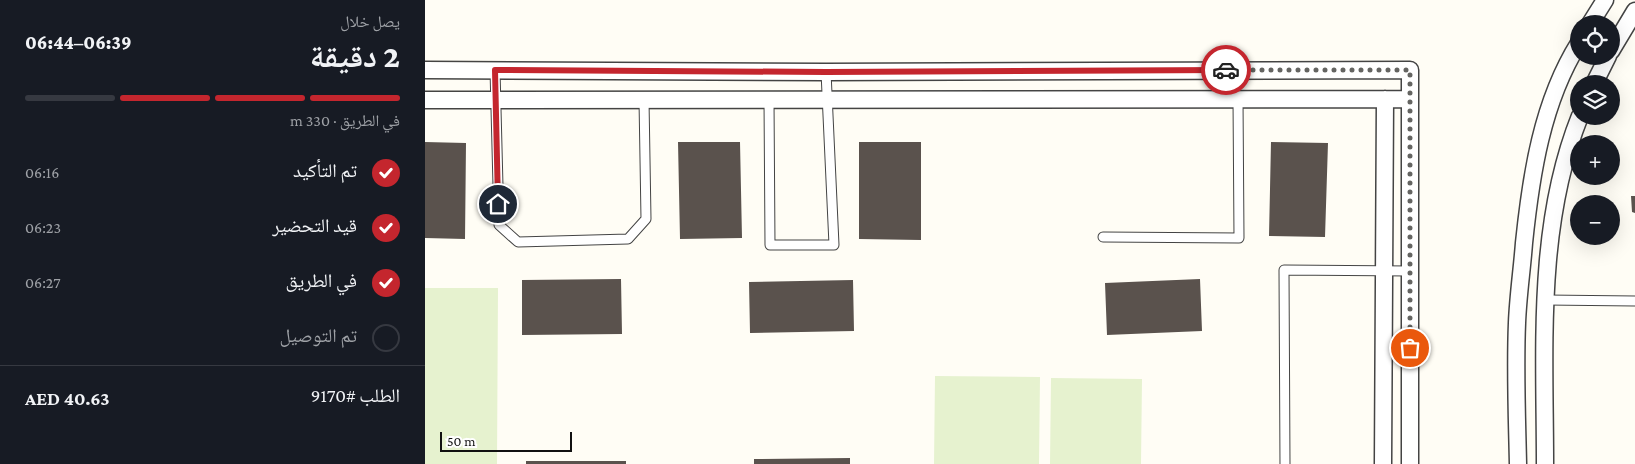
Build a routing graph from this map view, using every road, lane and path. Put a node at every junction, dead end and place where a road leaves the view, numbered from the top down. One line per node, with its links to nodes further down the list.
1 (1605, 0): 3 (street)
2 (1635, 11): 4 (street)
3 (1596, 15)
4 (1620, 35)
5 (1570, 56): 26 (street)
6 (425, 70): 7 (street)
7 (495, 70): 8 (street); 14 (lane)
8 (826, 72): 9 (lane); 12 (street)
9 (827, 99): 10 (street); 16 (street); 16 (lane)
10 (1238, 99): 11 (street); 18 (lane)
11 (1385, 99): 12 (street); 19 (street)
12 (1410, 99): 20 (street)
13 (425, 100): 14 (street)
14 (496, 100): 15 (street); 15 (lane)
15 (644, 100): 16 (street)
16 (769, 100)
17 (1576, 125): 21 (street)
18 (1103, 237)
19 (1385, 271): 20 (lane); 23 (lane); 24 (street)
20 (1410, 271): 25 (street)
21 (1546, 300): 22 (lane); 27 (street)
22 (1635, 301)
23 (1285, 464)
24 (1383, 464)
25 (1410, 464)
26 (1517, 464)
27 (1545, 464)

